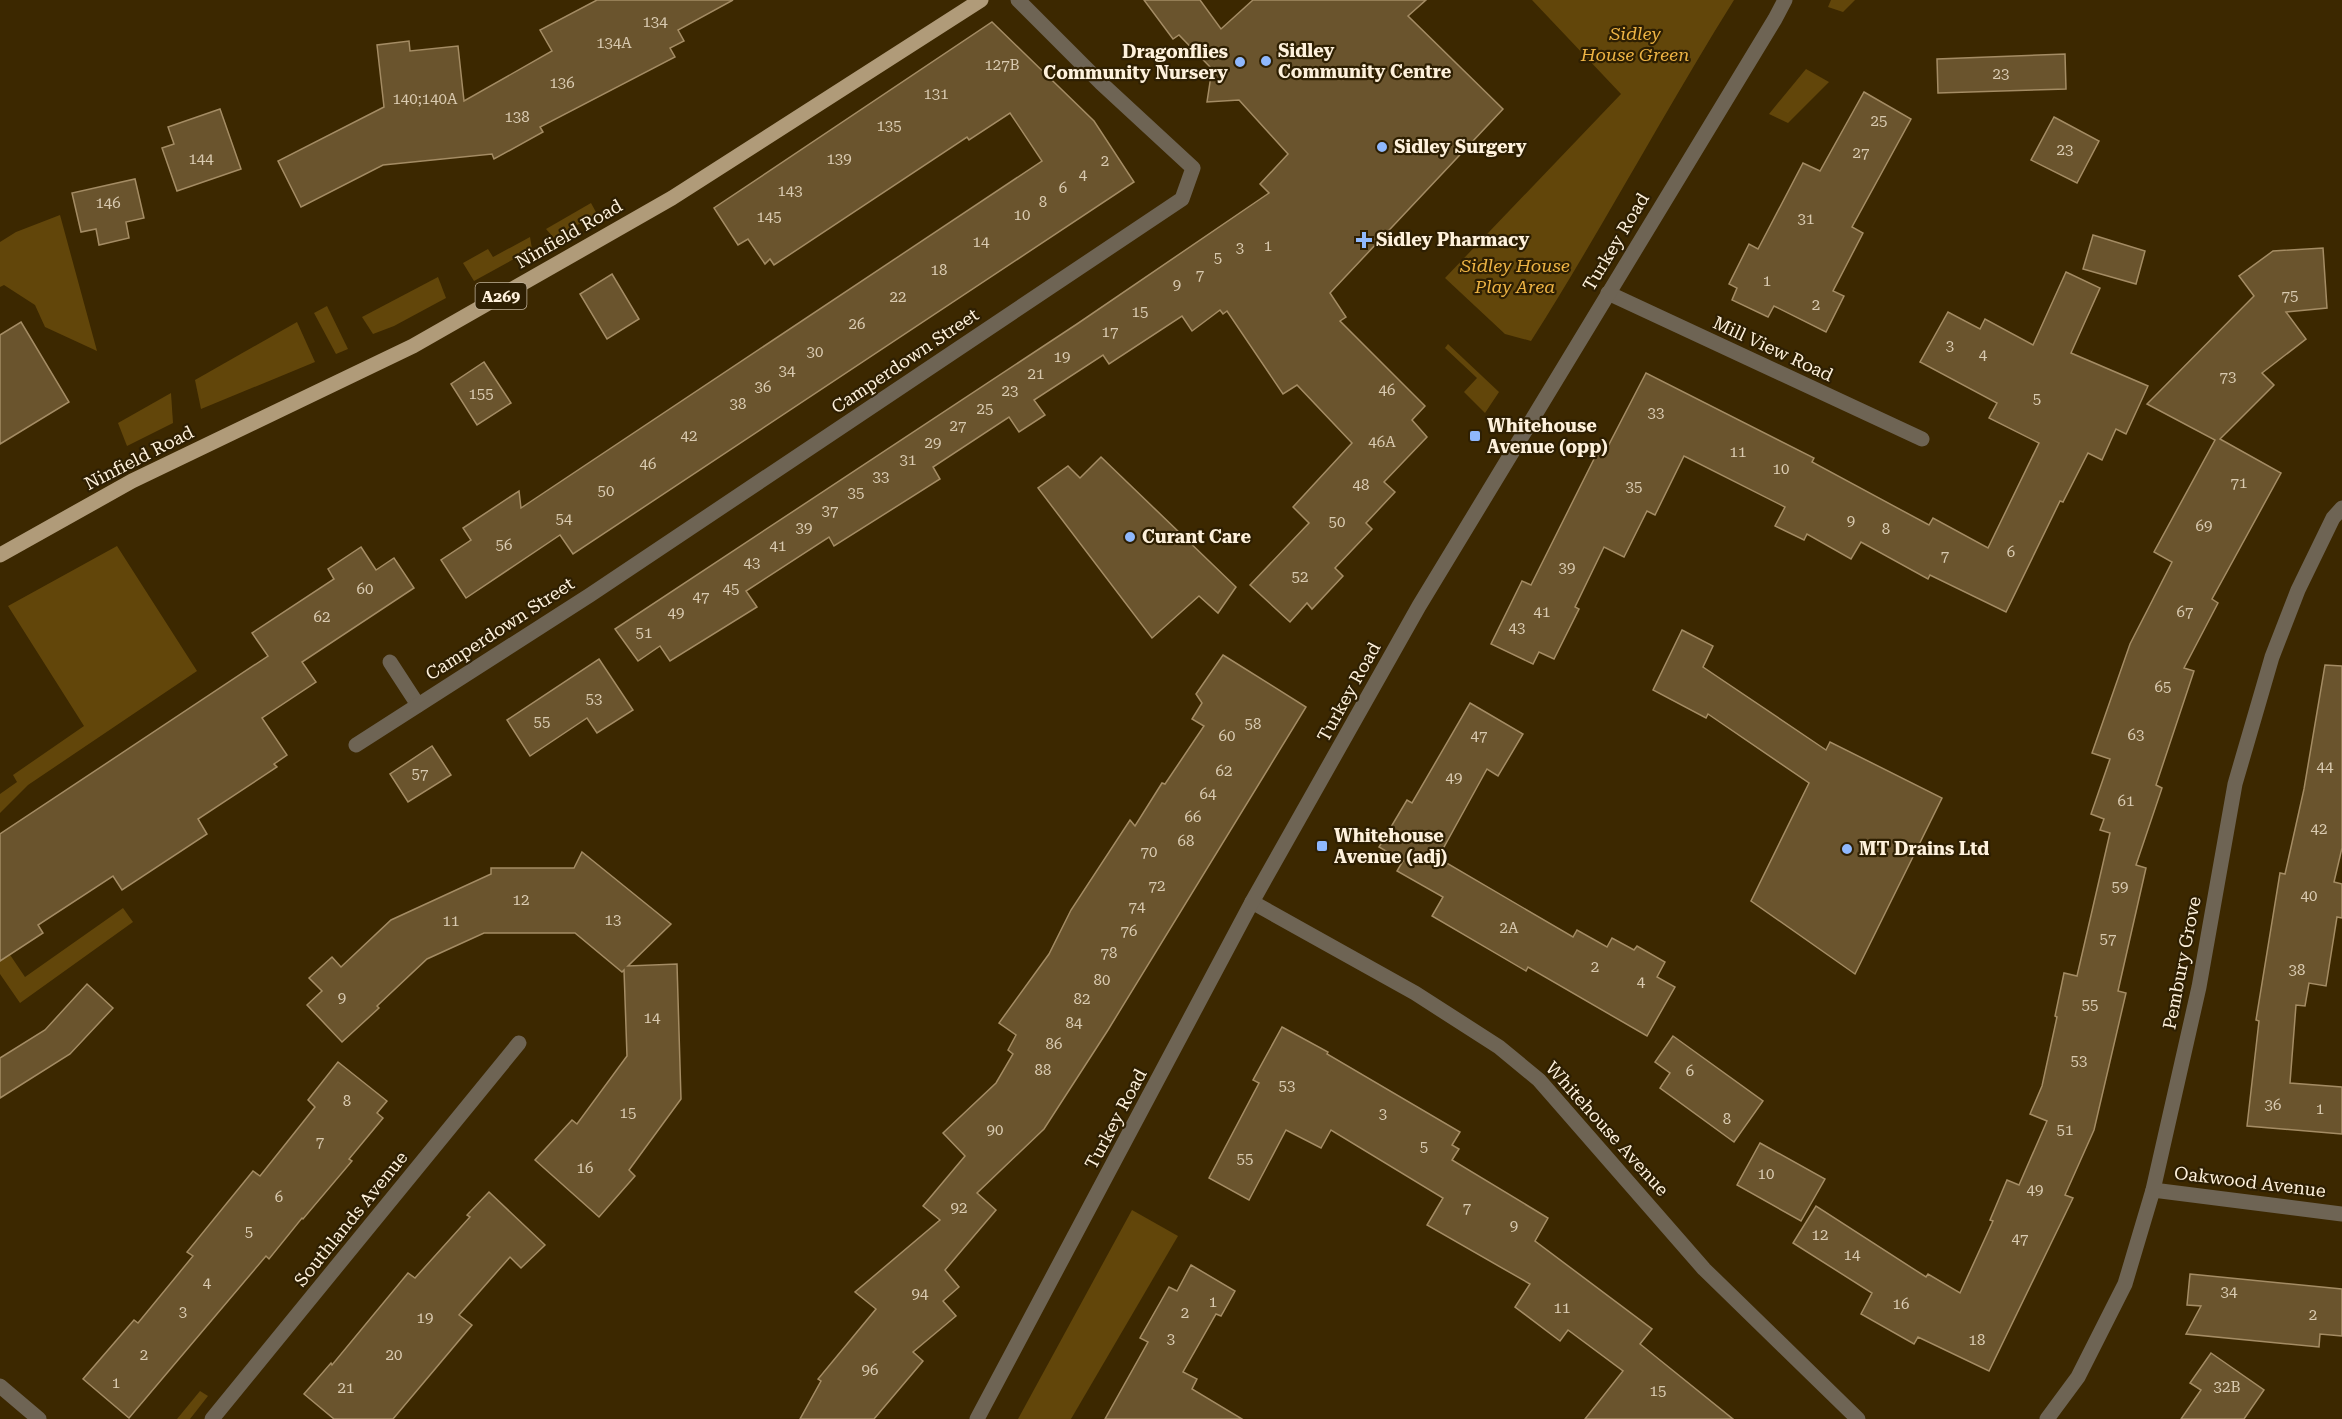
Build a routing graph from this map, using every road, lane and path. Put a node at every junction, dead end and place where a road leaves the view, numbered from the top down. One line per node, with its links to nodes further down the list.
1 (981, 0): 7 (main road, Ninfield Road / A269)
2 (1018, 0): 9 (street, Camperdown Street)
3 (1785, 0): 4 (street, Turkey Road)
4 (1608, 293): 5 (street, Mill View Road); 11 (street, Turkey Road)
5 (1922, 439)
6 (2342, 508): 13 (street, Pembury Grove)
7 (0, 555)
8 (390, 662): 9 (street, Camperdown Street)
9 (418, 705): 10 (street, Camperdown Street)
10 (356, 745)
11 (1252, 902): 18 (street, Turkey Road); 19 (street, Whitehouse Avenue)
12 (519, 1042): 17 (street, Southlands Avenue)
13 (2153, 1190): 14 (street, Oakwood Avenue); 20 (street, Pembury Grove)
14 (2342, 1214)
15 (0, 1386): 16 (street)
16 (39, 1419)
17 (212, 1419)
18 (977, 1419)
19 (1858, 1419)
20 (2047, 1419)

